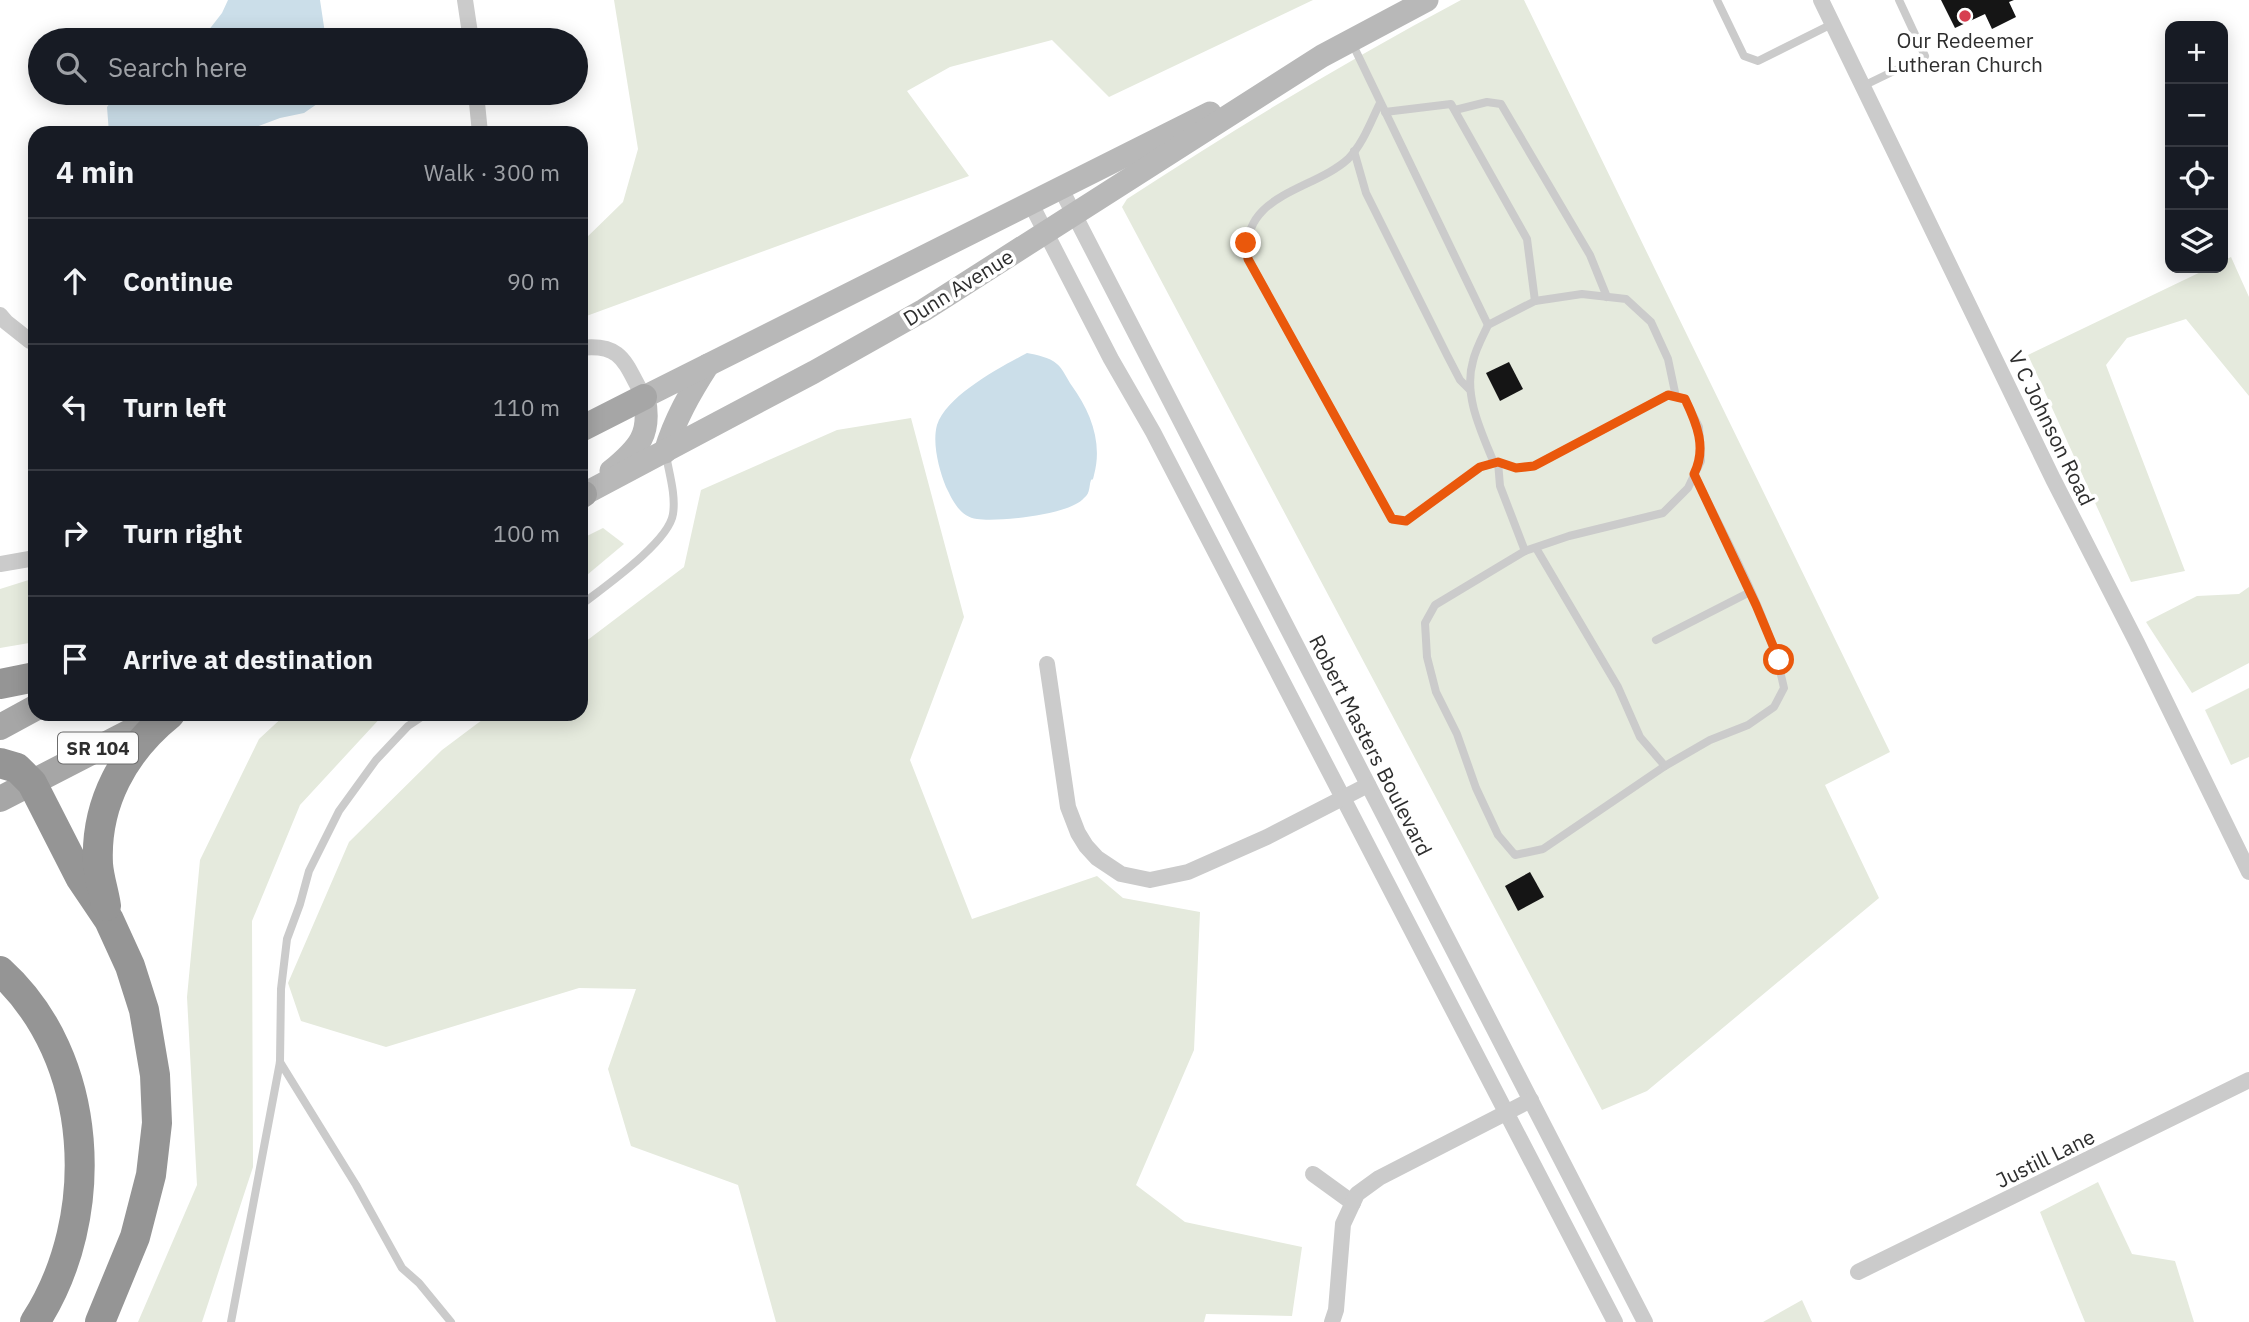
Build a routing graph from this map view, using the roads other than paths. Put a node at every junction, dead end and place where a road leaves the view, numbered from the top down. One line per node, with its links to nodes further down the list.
1 (466, 0): 7 (street)
2 (1427, 0): 8 (main road, Dunn Avenue)
3 (1717, 0): 6 (lane)
4 (1821, 0): 6 (street, V C Johnson Road)
5 (1899, 0): 10 (lane)
6 (1832, 24): 10 (street, V C Johnson Road)
7 (470, 28)
8 (1351, 40): 9 (main road, Dunn Avenue); 11 (lane)
9 (1322, 56): 17 (main road, Dunn Avenue); 19 (main road, Dunn Avenue)
10 (1863, 86): 58 (street, V C Johnson Road)
11 (1380, 103): 14 (lane); 16 (lane)
12 (477, 105): 15 (street)
13 (1455, 110): 14 (lane); 21 (lane); 22 (lane)
14 (1385, 112): 24 (lane)
15 (479, 126)
16 (1354, 152): 28 (lane); 33 (lane)
17 (1060, 187): 18 (main road, Dunn Avenue); 19 (street, Robert Masters Boulevard)
18 (1030, 202): 20 (street); 27 (main road, Dunn Avenue)
19 (1074, 214): 20 (main road, Dunn Avenue); 55 (street, Robert Masters Boulevard)
20 (1045, 233): 32 (main road, Dunn Avenue); 56 (street)
21 (1607, 297): 22 (lane); 30 (lane)
22 (1535, 301): 24 (lane)
23 (0, 315): 25 (street)
24 (1488, 324): 28 (lane)
25 (28, 338)
26 (588, 347): 29 (street)
27 (708, 365): 29 (main road, Dunn Avenue); 32 (main road)
28 (1469, 389): 33 (lane)
29 (644, 397): 31 (main road, Dunn Avenue); 35 (main road)
30 (1676, 397): 33 (lane); 34 (lane)
31 (588, 425)
32 (665, 452): 36 (main road, Dunn Avenue); 42 (lane)
33 (1496, 462): 38 (lane)
34 (1694, 474): 37 (lane); 41 (lane)
35 (588, 490)
36 (588, 492)
37 (1536, 548): 38 (lane); 53 (lane)
38 (1525, 551): 53 (lane)
39 (28, 559): 40 (street)
40 (0, 564)
41 (1750, 592): 43 (lane); 53 (lane)
42 (588, 600)
43 (1656, 639)
44 (1047, 664): 56 (street)
45 (28, 678): 46 (highway)
46 (0, 684)
47 (28, 712): 51 (main road)
48 (151, 721): 54 (main road, SR 104)
49 (161, 721): 59 (highway)
50 (416, 721): 61 (lane)
51 (0, 727)
52 (0, 763): 54 (highway)
53 (1665, 766)
54 (32, 783): 57 (main road, SR 104); 59 (highway)
55 (1368, 785): 56 (street); 63 (street, Robert Masters Boulevard)
56 (1343, 798): 64 (street)
57 (0, 799)
58 (2249, 872)
59 (109, 920): 69 (highway)
60 (0, 971): 68 (highway)
61 (280, 1062): 70 (lane); 71 (lane)
62 (2249, 1080): 67 (street, Justill Lane)
63 (1531, 1100): 64 (street); 74 (street, Robert Masters Boulevard)
64 (1507, 1112): 66 (street); 73 (street)
65 (1313, 1174): 66 (street)
66 (1353, 1203): 72 (street)
67 (1858, 1272)
68 (35, 1322)
69 (100, 1322)
70 (231, 1322)
71 (451, 1322)
72 (1332, 1322)
73 (1615, 1322)
74 (1645, 1322)

